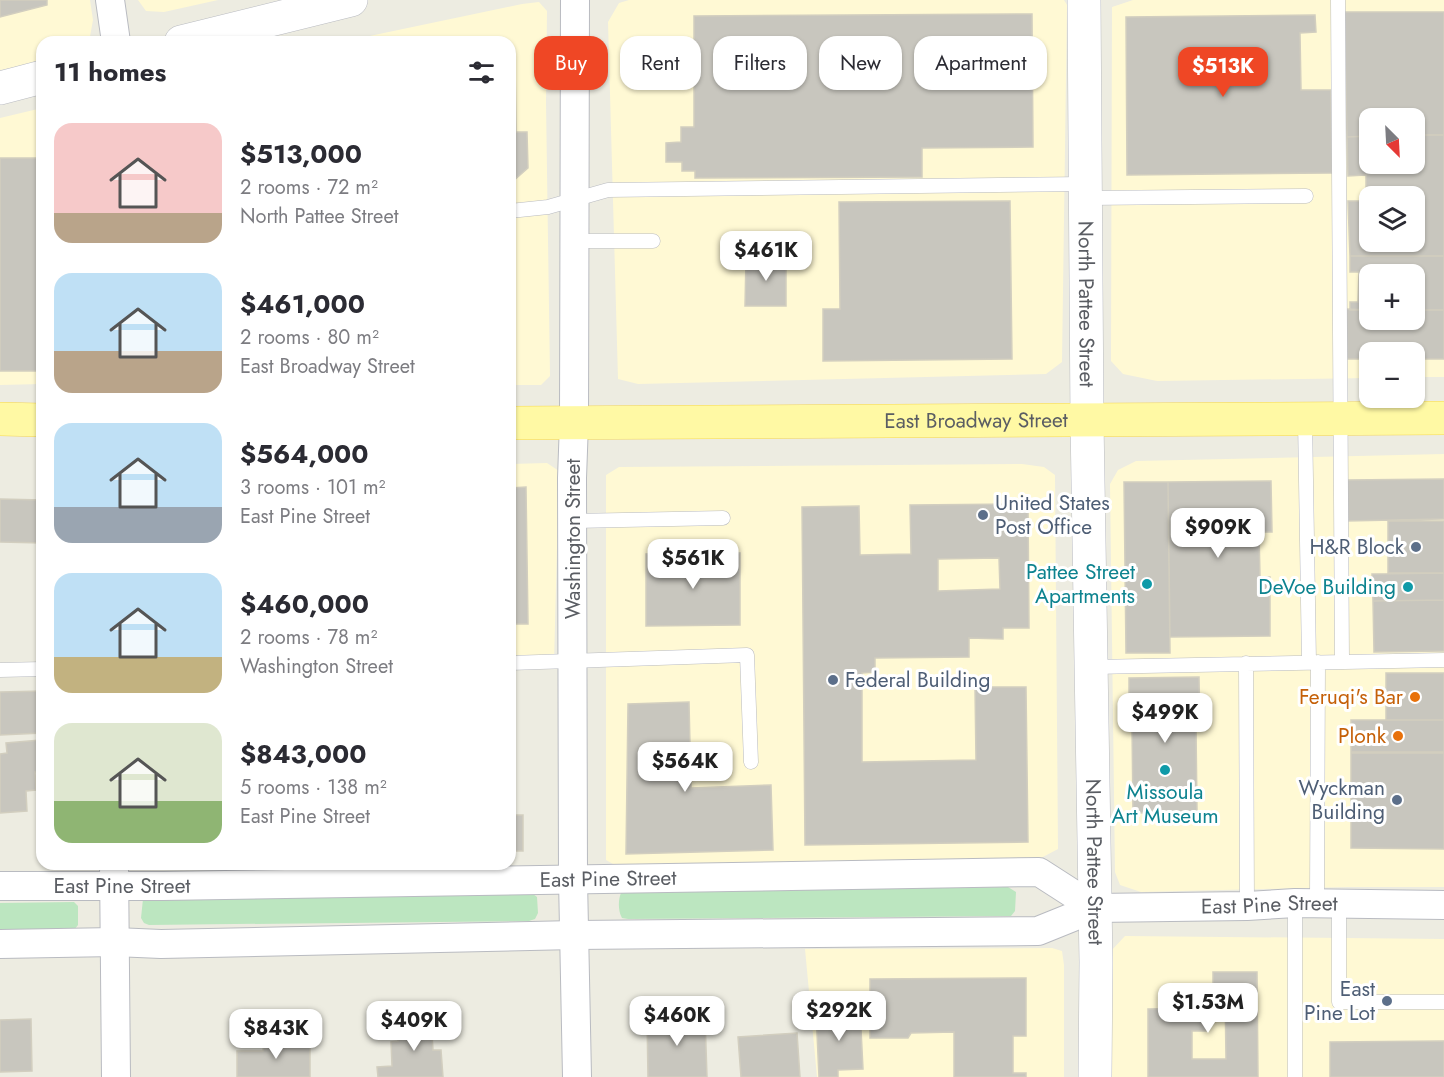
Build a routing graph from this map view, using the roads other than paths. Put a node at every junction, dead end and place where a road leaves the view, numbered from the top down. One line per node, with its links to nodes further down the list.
1 (110, 0): 6 (street)
2 (351, 0): 7 (street)
3 (575, 0): 12 (street, Washington Street)
4 (1084, 0): 10 (street, North Pattee Street)
5 (1338, 0): 18 (lane)
6 (115, 36)
7 (205, 36)
8 (36, 79): 9 (street)
9 (0, 88)
10 (1086, 191): 11 (lane); 12 (lane); 21 (street, North Pattee Street)
11 (1306, 196)
12 (574, 199): 13 (lane); 14 (street, Washington Street)
13 (516, 210)
14 (574, 241): 15 (lane); 23 (street, Washington Street)
15 (653, 241)
16 (1444, 418): 18 (main road, East Broadway Street)
17 (0, 419): 19 (main road)
18 (1341, 419): 20 (main road, East Broadway Street); 29 (lane)
19 (36, 420)
20 (1305, 420): 21 (main road, East Broadway Street); 28 (lane)
21 (1087, 421): 23 (main road, East Broadway Street); 32 (street, North Pattee Street)
22 (516, 423): 23 (main road, East Broadway Street)
23 (574, 423): 25 (street, Washington Street)
24 (723, 518): 25 (lane)
25 (573, 521): 27 (street, Washington Street)
26 (1444, 660): 29 (lane)
27 (573, 661): 30 (lane); 35 (lane); 37 (street, Washington Street)
28 (1313, 662): 29 (lane); 31 (lane); 39 (lane)
29 (1342, 662)
30 (516, 663)
31 (1246, 663): 32 (lane); 41 (lane)
32 (1092, 667): 42 (street, North Pattee Street)
33 (36, 669): 34 (lane)
34 (0, 670)
35 (751, 762)
36 (114, 875): 37 (street, East Pine Street); 38 (street, East Pine Street); 44 (street)
37 (573, 879): 42 (street, East Pine Street); 43 (street, Washington Street)
38 (0, 886)
39 (1317, 903): 40 (street, East Pine Street); 41 (street, East Pine Street); 46 (lane); 50 (lane)
40 (1444, 904)
41 (1247, 906): 42 (street, East Pine Street)
42 (1095, 908): 43 (street, East Pine Street); 49 (street, North Pattee Street)
43 (574, 935): 44 (street, East Pine Street); 48 (street, Washington Street)
44 (115, 942): 45 (street, East Pine Street); 47 (street)
45 (0, 944)
46 (1444, 1002)
47 (116, 1077)
48 (577, 1077)
49 (1095, 1077)
50 (1295, 1077)

